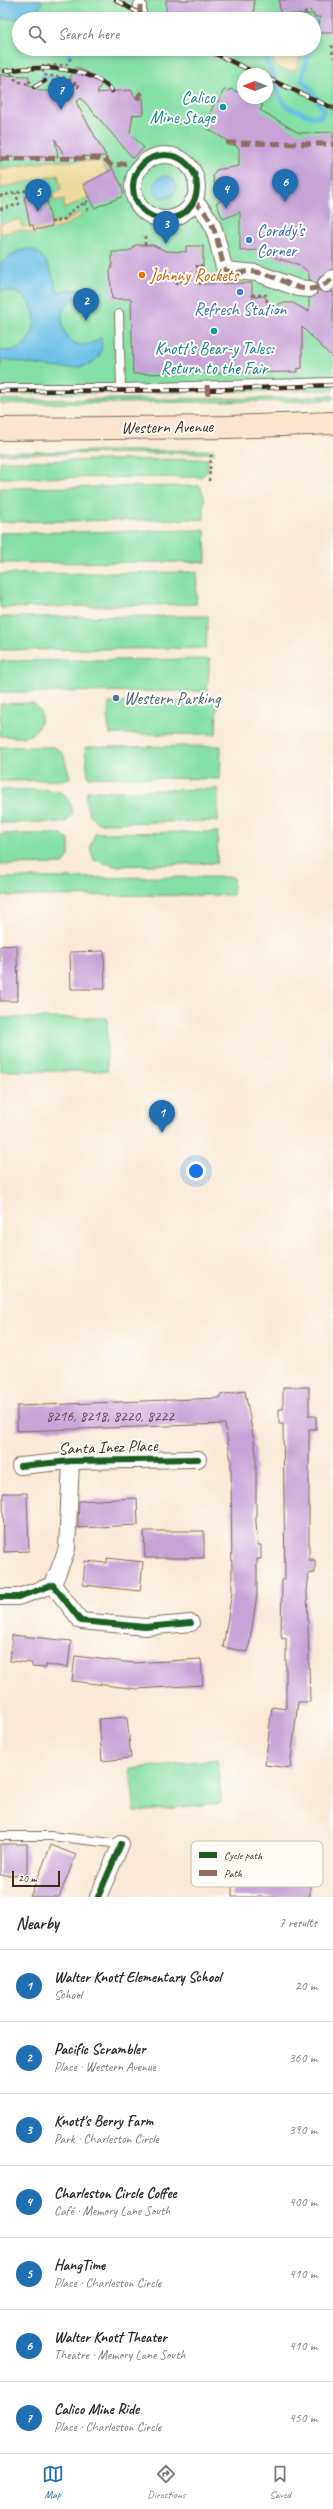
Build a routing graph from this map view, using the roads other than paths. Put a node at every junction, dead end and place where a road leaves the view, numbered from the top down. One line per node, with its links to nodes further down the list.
1 (140, 5): 2 (street)
2 (140, 12)
3 (193, 200): 4 (street)
4 (309, 289)
5 (119, 314): 8 (lane)
6 (333, 382): 8 (lane)
7 (0, 388): 8 (lane)
8 (121, 388)
9 (333, 423): 10 (main road, Western Avenue)
10 (0, 429)
11 (198, 1459): 12 (street, Santa Inez Place)
12 (71, 1461): 13 (street, Santa Inez Place); 14 (street, Santa Inez Place)
13 (20, 1466)
14 (53, 1585): 15 (street); 16 (street)
15 (0, 1597)
16 (191, 1623)
17 (0, 1836): 18 (lane)
18 (122, 1844): 19 (street)
19 (98, 1897)

